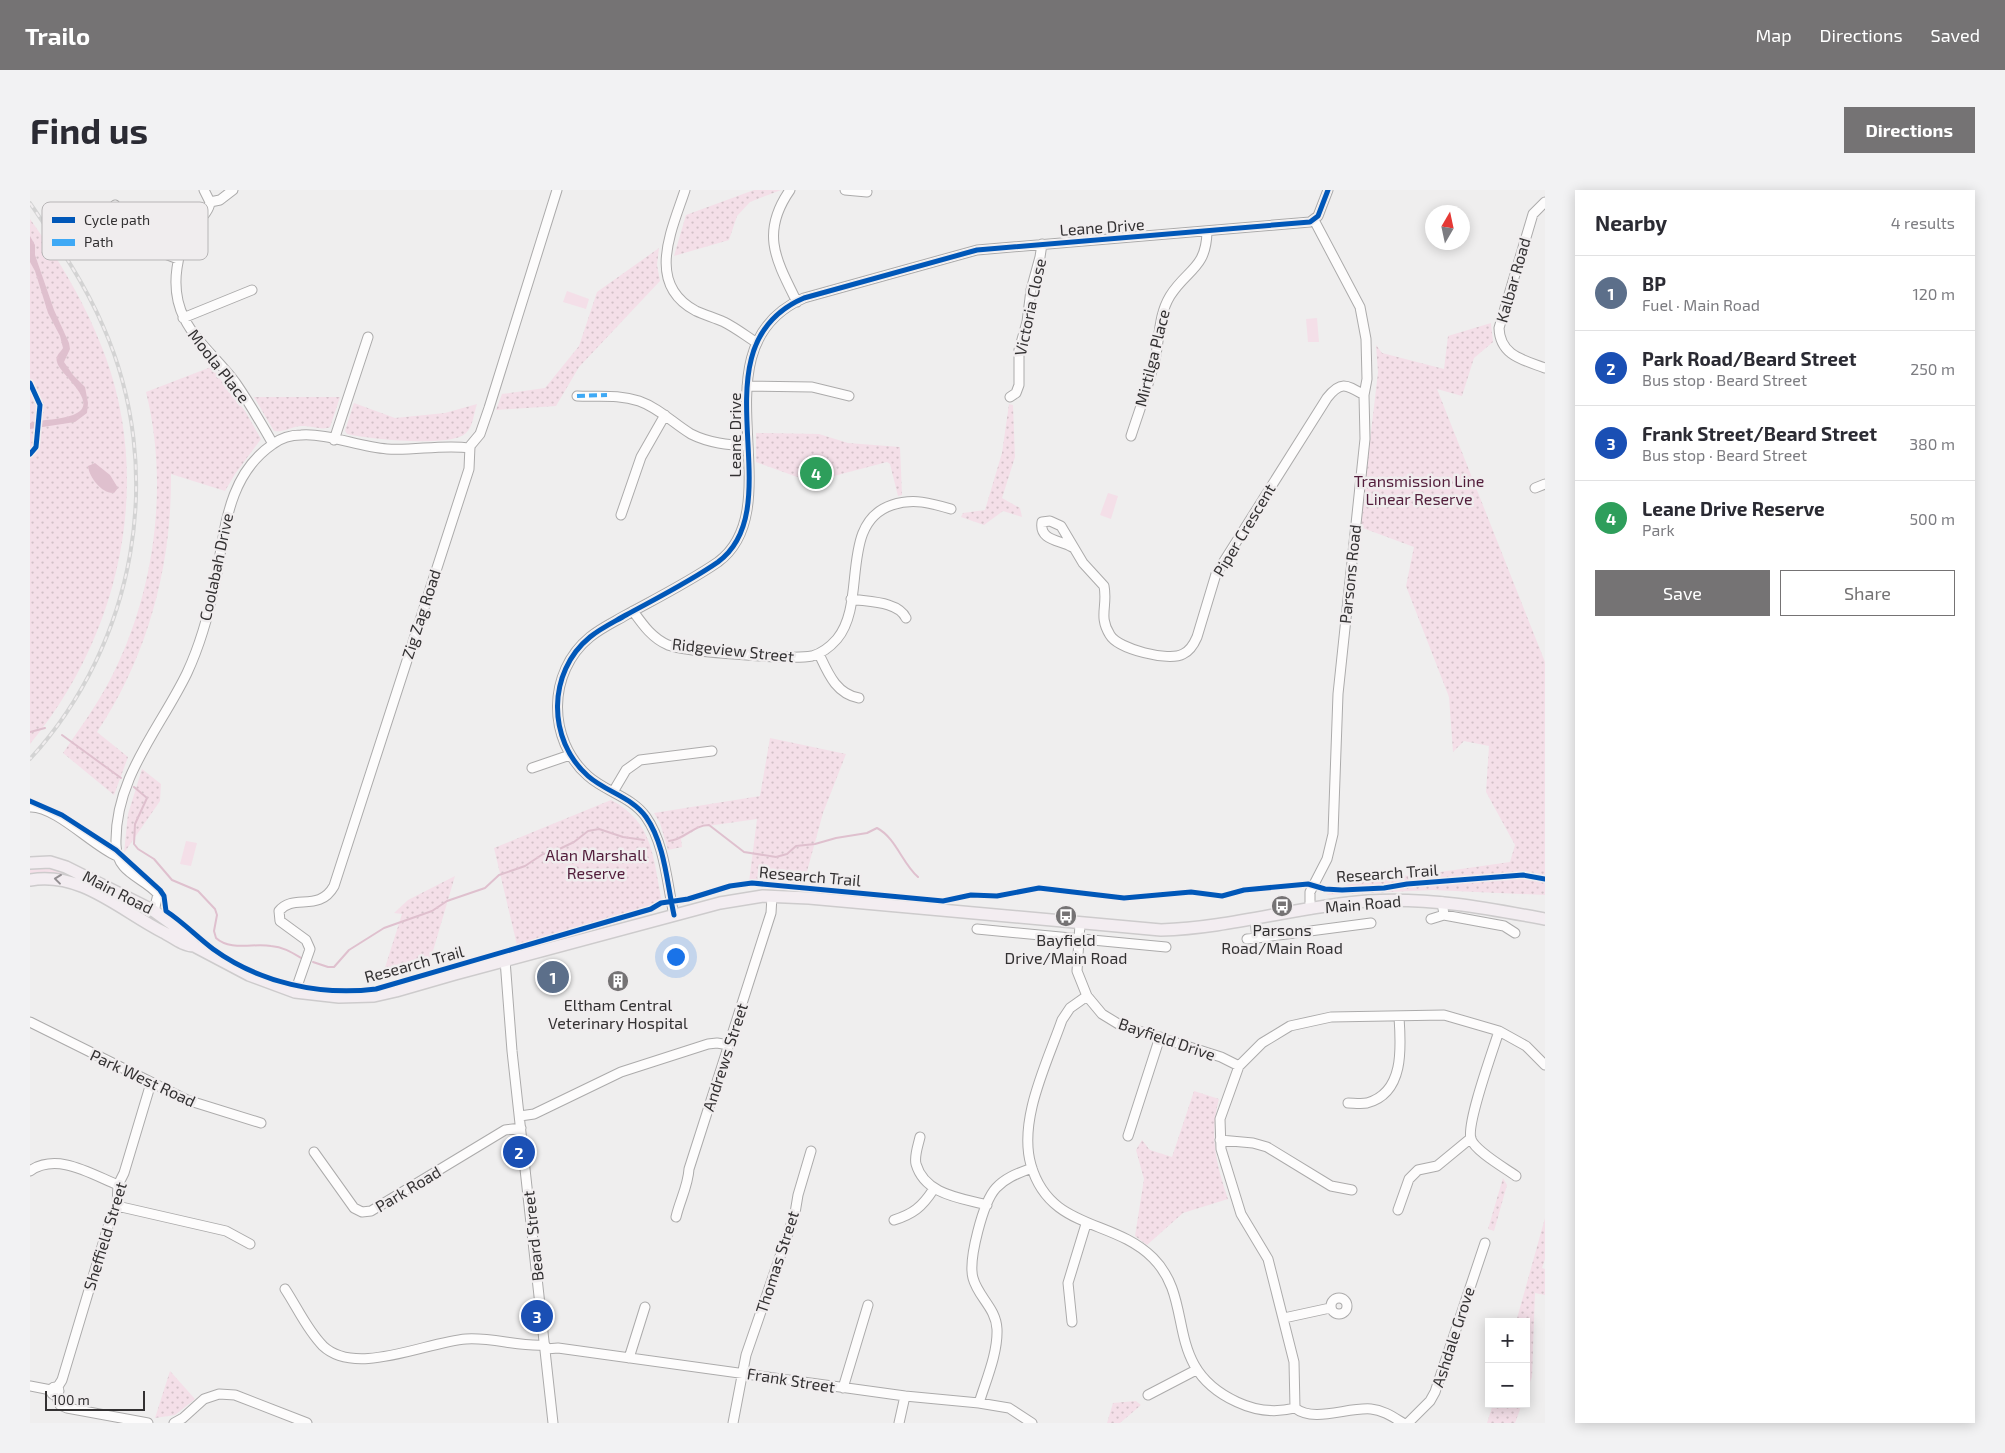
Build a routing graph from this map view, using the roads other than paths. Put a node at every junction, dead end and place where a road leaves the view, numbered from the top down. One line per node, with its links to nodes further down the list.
1 (204, 190): 9 (street)
2 (233, 190): 9 (street, Moola Place)
3 (557, 190): 32 (street, Zig Zag Road)
4 (685, 190): 20 (street)
5 (790, 190): 17 (street)
6 (845, 190): 8 (street)
7 (1328, 190): 12 (street)
8 (867, 192)
9 (210, 202): 11 (street, Moola Place)
10 (1545, 202): 21 (street, Kalbar Road)
11 (208, 210)
12 (1314, 220): 13 (street, Leane Drive); 23 (street, Parsons Road)
13 (1207, 232): 14 (street, Leane Drive); 28 (street, Mirtilga Place)
14 (1042, 244): 17 (street, Leane Drive); 26 (street, Victoria Close)
15 (178, 260): 18 (street, Moola Place)
16 (252, 290): 18 (street)
17 (797, 302): 20 (street, Leane Drive)
18 (183, 318): 30 (street, Moola Place)
19 (368, 337): 29 (street)
20 (757, 343): 22 (street, Leane Drive)
21 (1545, 368)
22 (748, 386): 25 (street); 31 (street, Leane Drive)
23 (1364, 395): 37 (street, Piper Crescent); 53 (street, Parsons Road)
24 (577, 396): 27 (street)
25 (849, 396)
26 (1010, 397)
27 (665, 415): 31 (street); 36 (street)
28 (1131, 436)
29 (334, 440): 30 (street, Coolabah Drive); 32 (street, Coolabah Drive)
30 (273, 444): 48 (street, Coolabah Drive)
31 (748, 446): 39 (street, Leane Drive)
32 (470, 448): 71 (street, Zig Zag Road)
33 (1545, 484): 34 (street)
34 (1535, 488)
35 (952, 509): 38 (street)
36 (621, 515)
37 (1072, 547)
38 (851, 599): 40 (street); 41 (street)
39 (633, 611): 41 (street, Ridgeview Street); 44 (street, Leane Drive)
40 (906, 618)
41 (819, 654): 42 (street)
42 (859, 698)
43 (712, 751): 46 (street)
44 (570, 755): 45 (street); 46 (street, Leane Drive)
45 (532, 768)
46 (613, 792): 55 (street, Leane Drive)
47 (30, 806): 48 (street)
48 (117, 856): 54 (street)
49 (30, 863): 54 (main road, Main Road)
50 (30, 880): 61 (main road, Main Road, one-way to 50)
51 (772, 896): 55 (main road, Main Road); 62 (main road, Main Road); 77 (street, Andrews Street)
52 (1442, 902): 53 (main road, Main Road); 56 (street); 58 (main road, Main Road)
53 (1310, 909): 57 (main road, Main Road)
54 (154, 911): 61 (main road); 68 (main road, Main Road)
55 (674, 915): 70 (main road, Main Road)
56 (1444, 915): 59 (street); 64 (street)
57 (1255, 919): 62 (main road, Main Road); 65 (street)
58 (1545, 919)
59 (1431, 920)
60 (1371, 923): 65 (street, Main Road)
61 (148, 924): 68 (main road, Main Road)
62 (1080, 924): 66 (street, Bayfield Drive)
63 (977, 929): 66 (street)
64 (1515, 933)
65 (1257, 938): 67 (street, Main Road)
66 (1079, 939): 69 (street); 72 (street, Bayfield Drive)
67 (1247, 939)
68 (194, 946): 71 (main road, Main Road)
69 (1166, 947)
70 (505, 960): 71 (main road, Main Road); 82 (street, Beard Street)
71 (295, 992)
72 (1087, 996): 76 (street, Bayfield Drive); 91 (street)
73 (1399, 1017): 75 (street); 78 (street); 81 (street)
74 (31, 1024): 80 (street, Park West Road)
75 (1499, 1031): 79 (street); 87 (street)
76 (1160, 1037): 78 (street, Bayfield Drive); 85 (street)
77 (729, 1045): 82 (street); 100 (street, Andrews Street)
78 (1239, 1066): 88 (street)
79 (1545, 1066)
80 (151, 1083): 83 (street, Park West Road); 94 (street, Sheffield Street)
81 (1348, 1102)
82 (520, 1116): 84 (street, Beard Street)
83 (261, 1123)
84 (521, 1128): 90 (street, Park Road); 111 (street, Beard Street)
85 (1128, 1136)
86 (920, 1137): 95 (street)
87 (1471, 1138): 93 (street); 99 (street)
88 (1220, 1140): 96 (street); 109 (street)
89 (812, 1151): 114 (street, Thomas Street)
90 (314, 1152)
91 (1032, 1168): 97 (street); 102 (street)
92 (30, 1171): 94 (street)
93 (1516, 1176)
94 (118, 1185): 98 (street, Sheffield Street)
95 (933, 1190): 97 (street); 101 (street)
96 (1352, 1190)
97 (987, 1205): 120 (street)
98 (117, 1206): 104 (street); 117 (street, Sheffield Street)
99 (1398, 1210)
100 (676, 1217)
101 (894, 1220)
102 (1086, 1224): 110 (street); 113 (street)
103 (1485, 1243): 130 (street, Ashdale Grove)
104 (249, 1245)
105 (285, 1289): 111 (street, Frank Street)
106 (868, 1305): 116 (street)
107 (645, 1307): 112 (street)
108 (1330, 1308): 109 (street)
109 (1284, 1318): 121 (street)
110 (1072, 1322)
111 (546, 1347): 112 (street, Frank Street); 125 (street, Beard Street)
112 (629, 1358): 114 (street, Frank Street)
113 (1196, 1370): 118 (street); 121 (street)
114 (744, 1372): 116 (street, Frank Street); 126 (street, Thomas Street)
115 (30, 1386): 117 (street)
116 (843, 1388): 119 (street, Frank Street)
117 (55, 1391): 122 (street)
118 (1148, 1395)
119 (905, 1396): 120 (street, Frank Street); 127 (street)
120 (979, 1403): 128 (street, Frank Street)
121 (1295, 1408): 129 (street)
122 (148, 1423)
123 (174, 1423): 124 (street)
124 (307, 1423)
125 (554, 1423)
126 (732, 1423)
127 (899, 1423)
128 (1032, 1423)
129 (1403, 1423)
130 (1408, 1423)

